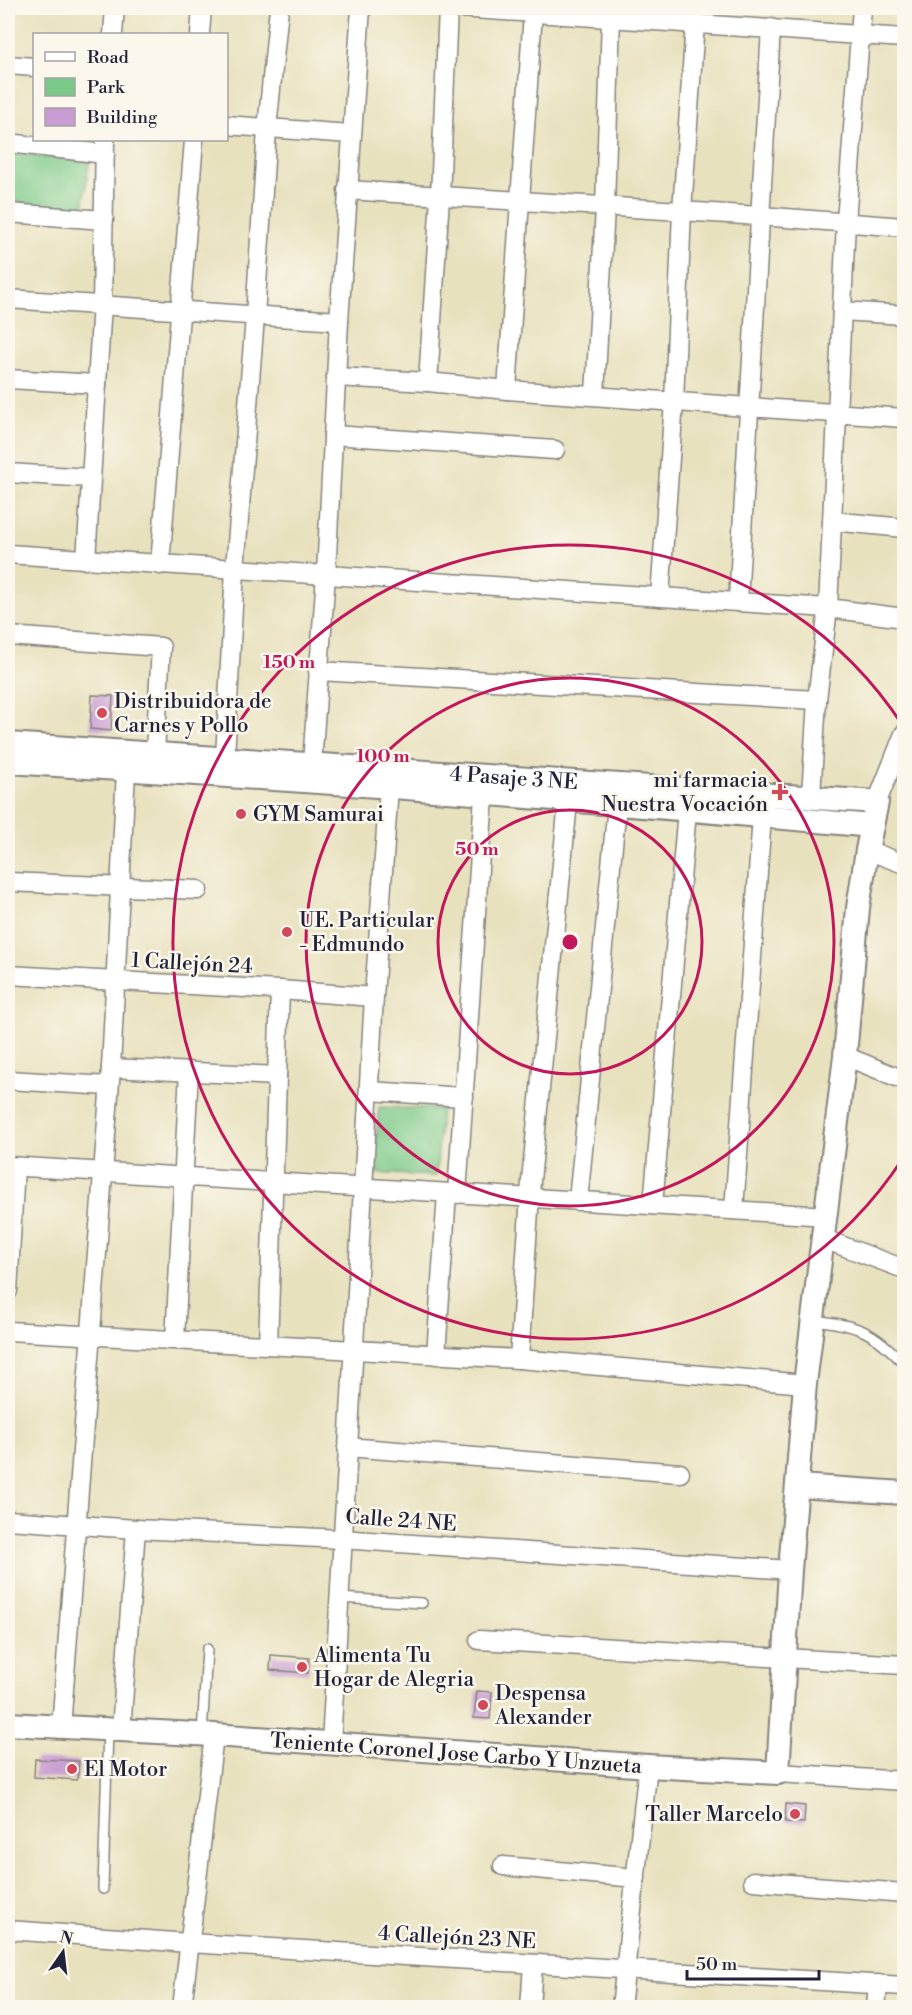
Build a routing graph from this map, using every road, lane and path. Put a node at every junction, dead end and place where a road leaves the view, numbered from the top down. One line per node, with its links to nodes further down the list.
1 (115, 8): 13 (street)
2 (202, 8): 14 (street)
3 (279, 8): 20 (street)
4 (360, 8): 21 (street)
5 (448, 8): 26 (street)
6 (459, 8): 8 (street)
7 (862, 8): 15 (street)
8 (533, 12): 10 (street); 27 (street)
9 (660, 14): 10 (street); 11 (street)
10 (611, 17): 28 (street)
11 (695, 22): 12 (street); 29 (street)
12 (771, 28): 15 (street); 31 (street)
13 (113, 33)
14 (200, 33)
15 (859, 34): 16 (street); 33 (street)
16 (904, 38)
17 (8, 65): 18 (street)
18 (33, 67)
19 (228, 125): 20 (street)
20 (267, 129): 21 (street); 40 (street)
21 (350, 134): 25 (street)
22 (194, 141): 37 (street)
23 (8, 143): 24 (street)
24 (105, 147): 32 (street)
25 (347, 190): 26 (street); 41 (street)
26 (440, 197): 27 (street); 44 (street)
27 (520, 201): 28 (street); 46 (street)
28 (605, 207): 29 (street); 47 (street)
29 (682, 211): 31 (street); 48 (street)
30 (8, 213): 32 (street)
31 (760, 216): 33 (street); 49 (street)
32 (104, 220): 36 (street)
33 (846, 222): 34 (street); 38 (street)
34 (904, 227)
35 (8, 299): 36 (street)
36 (102, 304): 37 (street); 45 (street)
37 (180, 310): 40 (street); 60 (street)
38 (842, 311): 39 (street); 50 (street)
39 (904, 315)
40 (255, 317): 41 (street); 61 (street)
41 (339, 321): 42 (street)
42 (336, 377): 44 (street); 52 (street)
43 (8, 379): 45 (street)
44 (428, 382): 46 (street)
45 (97, 384): 55 (street)
46 (507, 390): 47 (street)
47 (595, 395): 48 (street)
48 (674, 402): 49 (street); 63 (street)
49 (750, 406): 50 (street); 64 (street)
50 (838, 413): 51 (street); 56 (street)
51 (904, 418)
52 (333, 435): 53 (street); 62 (street)
53 (555, 450)
54 (8, 474): 55 (street)
55 (90, 478): 59 (street)
56 (832, 521): 57 (street); 65 (street)
57 (904, 528)
58 (8, 554): 59 (street)
59 (86, 560): 60 (street)
60 (160, 565): 61 (street)
61 (235, 569): 62 (street); 73 (street)
62 (326, 575): 63 (street); 68 (street)
63 (660, 597): 64 (street)
64 (738, 602): 65 (street)
65 (828, 608): 66 (street); 69 (street)
66 (904, 618)
67 (8, 636): 72 (street)
68 (318, 671): 69 (street); 75 (street)
69 (817, 700): 79 (street)
70 (904, 734): 81 (street)
71 (8, 744): 72 (street, 4 Pasaje 3 NE)
72 (155, 753): 73 (street, 4 Pasaje 3 NE)
73 (225, 758): 75 (street, 4 Pasaje 3 NE)
74 (8, 762): 76 (street, 4 Pasaje 3 NE)
75 (312, 763): 79 (street, 4 Pasaje 3 NE)
76 (126, 770): 77 (street, 4 Pasaje 3 NE); 89 (street)
77 (389, 788): 78 (street, 4 Pasaje 3 NE); 94 (street)
78 (484, 795): 80 (street, 4 Pasaje 3 NE); 102 (street)
79 (811, 796): 81 (street, 4 Pasaje 3 NE)
80 (568, 802): 82 (street, 4 Pasaje 3 NE); 109 (street)
81 (878, 802): 85 (street)
82 (617, 805): 83 (street, 4 Pasaje 3 NE); 110 (street)
83 (687, 810): 84 (street, 4 Pasaje 3 NE); 111 (street)
84 (762, 816): 85 (street, 4 Pasaje 3 NE); 112 (street)
85 (872, 826): 86 (street)
86 (867, 850): 87 (street); 95 (street)
87 (904, 864)
88 (8, 882): 89 (street)
89 (120, 887): 90 (street); 92 (street)
90 (198, 891)
91 (8, 975): 92 (street, 1 Callejón 24)
92 (115, 982): 93 (street, 1 Callejón 24); 98 (street)
93 (280, 990): 94 (street, 1 Callejón 24); 97 (street)
94 (374, 997): 101 (street)
95 (845, 1056): 100 (street); 113 (street)
96 (189, 1071): 97 (street); 98 (street); 105 (street)
97 (277, 1076): 106 (street)
98 (110, 1077): 99 (street); 104 (street)
99 (8, 1080)
100 (904, 1080)
101 (369, 1090): 102 (street); 107 (street)
102 (464, 1097): 108 (street)
103 (11, 1166): 104 (street); 116 (street)
104 (103, 1172): 105 (street); 119 (street)
105 (183, 1177): 106 (street); 120 (street)
106 (273, 1182): 107 (street); 121 (street)
107 (364, 1188): 108 (street); 122 (street)
108 (452, 1193): 109 (street); 123 (street)
109 (530, 1198): 110 (street); 124 (street)
110 (578, 1201): 111 (street)
111 (653, 1205): 112 (street)
112 (734, 1210): 113 (street)
113 (827, 1216): 114 (street)
114 (824, 1239): 115 (street); 117 (street)
115 (904, 1269)
116 (8, 1291)
117 (813, 1320): 125 (lane); 126 (street)
118 (8, 1331): 119 (street)
119 (91, 1336): 120 (street); 132 (street)
120 (175, 1340): 121 (street)
121 (268, 1346): 122 (street)
122 (354, 1350): 123 (street); 127 (street)
123 (436, 1355): 124 (street)
124 (519, 1359): 126 (street)
125 (904, 1364)
126 (805, 1384): 129 (street)
127 (347, 1447): 128 (street); 134 (street)
128 (680, 1473)
129 (798, 1486): 130 (street); 135 (street)
130 (904, 1493)
131 (8, 1520): 132 (street, Calle 24 NE)
132 (77, 1524): 133 (street, Calle 24 NE); 143 (street)
133 (136, 1529): 134 (street, Calle 24 NE); 144 (street)
134 (341, 1539): 135 (street, Calle 24 NE); 136 (street)
135 (790, 1570): 140 (street)
136 (338, 1598): 137 (lane); 146 (street)
137 (422, 1603)
138 (479, 1640): 140 (street)
139 (207, 1649): 145 (lane)
140 (786, 1659): 141 (street); 148 (street)
141 (904, 1665)
142 (8, 1724): 143 (street, Teniente Coronel Jose Carbo Y Unzueta)
143 (60, 1728): 144 (street, Teniente Coronel Jose Carbo Y Unzueta)
144 (114, 1730): 145 (street, Teniente Coronel Jose Carbo Y Unzueta); 153 (lane)
145 (208, 1735): 146 (street, Teniente Coronel Jose Carbo Y Unzueta); 156 (street)
146 (331, 1744): 147 (street, Teniente Coronel Jose Carbo Y Unzueta)
147 (648, 1766): 148 (street, Teniente Coronel Jose Carbo Y Unzueta); 151 (street)
148 (778, 1773): 149 (street, Teniente Coronel Jose Carbo Y Unzueta)
149 (904, 1780)
150 (503, 1866): 151 (street)
151 (636, 1878): 158 (street)
152 (753, 1881): 154 (street)
153 (103, 1889)
154 (904, 1893)
155 (8, 1930): 156 (street, 4 Callejón 23 NE)
156 (189, 1943): 157 (street, 4 Callejón 23 NE); 161 (street)
157 (533, 1964): 158 (street, 4 Callejón 23 NE); 162 (street)
158 (626, 1970): 159 (street, 4 Callejón 23 NE); 163 (street)
159 (878, 1984): 160 (street, 4 Callejón 23 NE); 164 (street)
160 (904, 1986)
161 (182, 2007)
162 (530, 2007)
163 (621, 2007)
164 (876, 2007)

